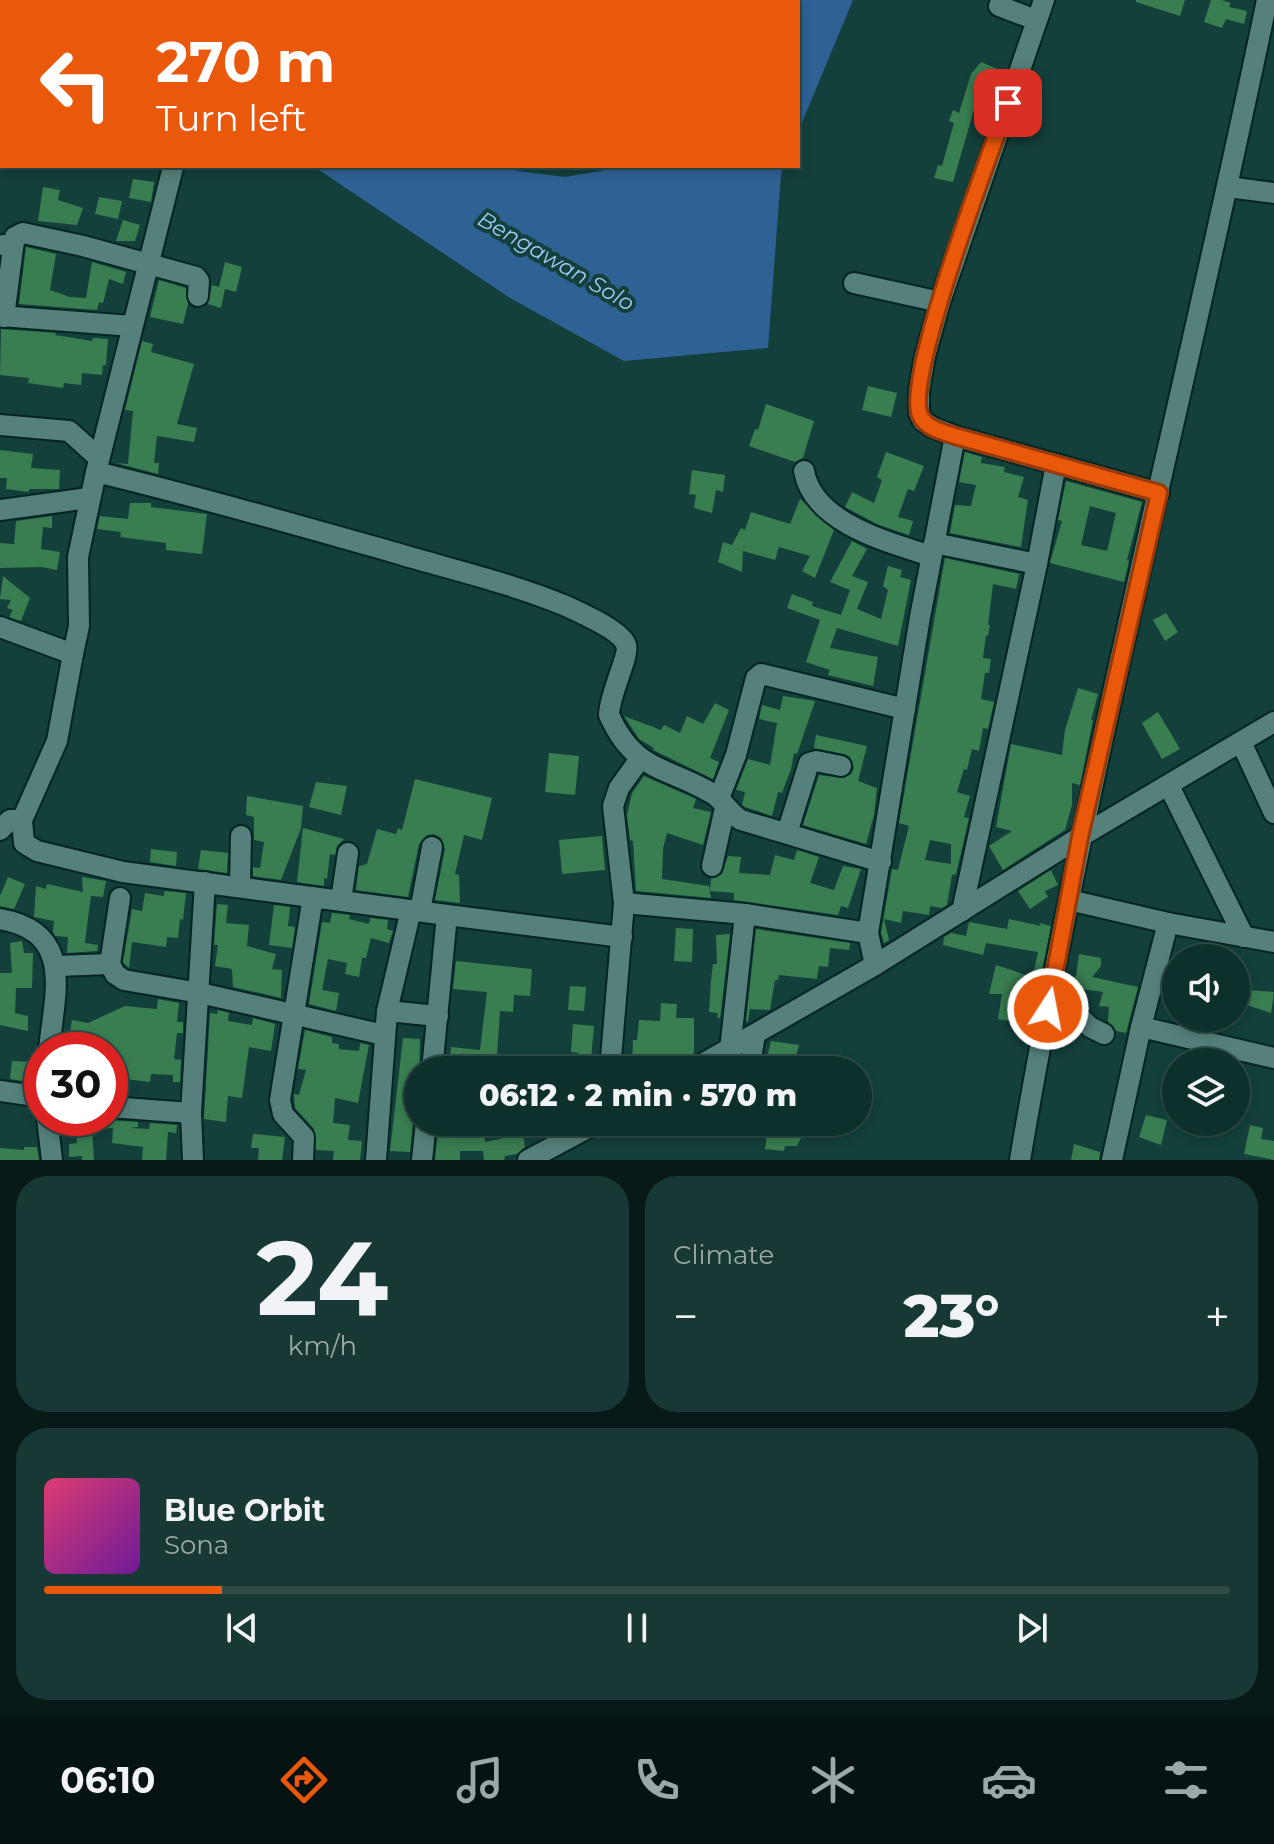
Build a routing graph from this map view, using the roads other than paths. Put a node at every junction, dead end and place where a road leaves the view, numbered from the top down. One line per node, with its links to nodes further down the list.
1 (1044, 0): 4 (street)
2 (1267, 0): 6 (street)
3 (999, 6): 4 (street)
4 (1036, 20): 12 (street)
5 (173, 168): 9 (street)
6 (1228, 187): 7 (street); 20 (street)
7 (1274, 193)
8 (6, 246): 9 (street); 13 (street)
9 (148, 265): 11 (street); 14 (street)
10 (854, 283): 12 (street)
11 (198, 296)
12 (940, 302): 16 (street)
13 (2, 317): 14 (street)
14 (132, 326): 18 (street)
15 (0, 425): 18 (street)
16 (955, 436): 17 (street); 23 (street)
17 (1056, 464): 20 (street); 24 (street)
18 (97, 465): 21 (street); 30 (street)
19 (804, 471): 23 (street)
20 (1159, 493): 39 (street)
21 (89, 498): 22 (street); 26 (street)
22 (0, 510)
23 (932, 549): 24 (street); 27 (street)
24 (1037, 564): 52 (street)
25 (0, 627): 26 (street)
26 (73, 654): 35 (street)
27 (905, 709): 33 (street); 42 (street)
28 (1274, 722): 29 (street)
29 (1241, 742): 32 (street); 34 (street)
30 (640, 759): 33 (street); 50 (street)
31 (841, 766): 37 (street)
32 (1169, 786): 39 (street); 59 (street)
33 (722, 803): 37 (street); 43 (street)
34 (1274, 813)
35 (22, 820): 36 (street); 44 (street)
36 (0, 830)
37 (787, 833): 42 (street)
38 (241, 836): 45 (street)
39 (1080, 837): 49 (street); 52 (street)
40 (432, 847): 51 (street)
41 (348, 853): 48 (street)
42 (881, 862): 57 (street)
43 (712, 866)
44 (205, 882): 45 (street); 64 (street)
45 (240, 886): 46 (street)
46 (313, 897): 48 (street); 67 (street)
47 (120, 898): 61 (street)
48 (341, 900): 51 (street)
49 (1069, 900): 56 (street); 65 (street)
50 (624, 903): 53 (street); 58 (street)
51 (415, 911): 54 (street); 66 (street)
52 (962, 911): 62 (street)
53 (745, 914): 57 (street); 74 (street)
54 (447, 915): 58 (street); 68 (street)
55 (0, 919): 63 (street)
56 (1168, 923): 59 (street); 69 (street)
57 (868, 933): 62 (street)
58 (622, 937): 76 (street)
59 (1244, 937): 60 (street)
60 (1274, 942)
61 (110, 964): 63 (street); 64 (street)
62 (875, 965): 73 (street)
63 (57, 966): 70 (street)
64 (200, 993): 67 (street); 83 (street)
65 (1048, 1009): 71 (street); 93 (street)
66 (387, 1011): 68 (street); 72 (street)
67 (293, 1014): 72 (street); 89 (street)
68 (438, 1016): 75 (street)
69 (1141, 1027): 79 (street); 94 (street)
70 (51, 1032)
71 (1104, 1034)
72 (384, 1035): 90 (street)
73 (755, 1035): 74 (street); 78 (street)
74 (730, 1050): 77 (street)
75 (434, 1056)
76 (611, 1056)
77 (719, 1056)
78 (751, 1056)
79 (1274, 1058)
80 (0, 1091): 81 (street)
81 (24, 1094)
82 (128, 1108): 83 (street)
83 (191, 1113): 88 (street)
84 (49, 1136): 87 (street)
85 (425, 1136): 91 (street)
86 (573, 1136): 92 (street)
87 (52, 1160)
88 (193, 1160)
89 (303, 1160)
90 (376, 1160)
91 (422, 1160)
92 (528, 1160)
93 (1020, 1160)
94 (1112, 1160)

